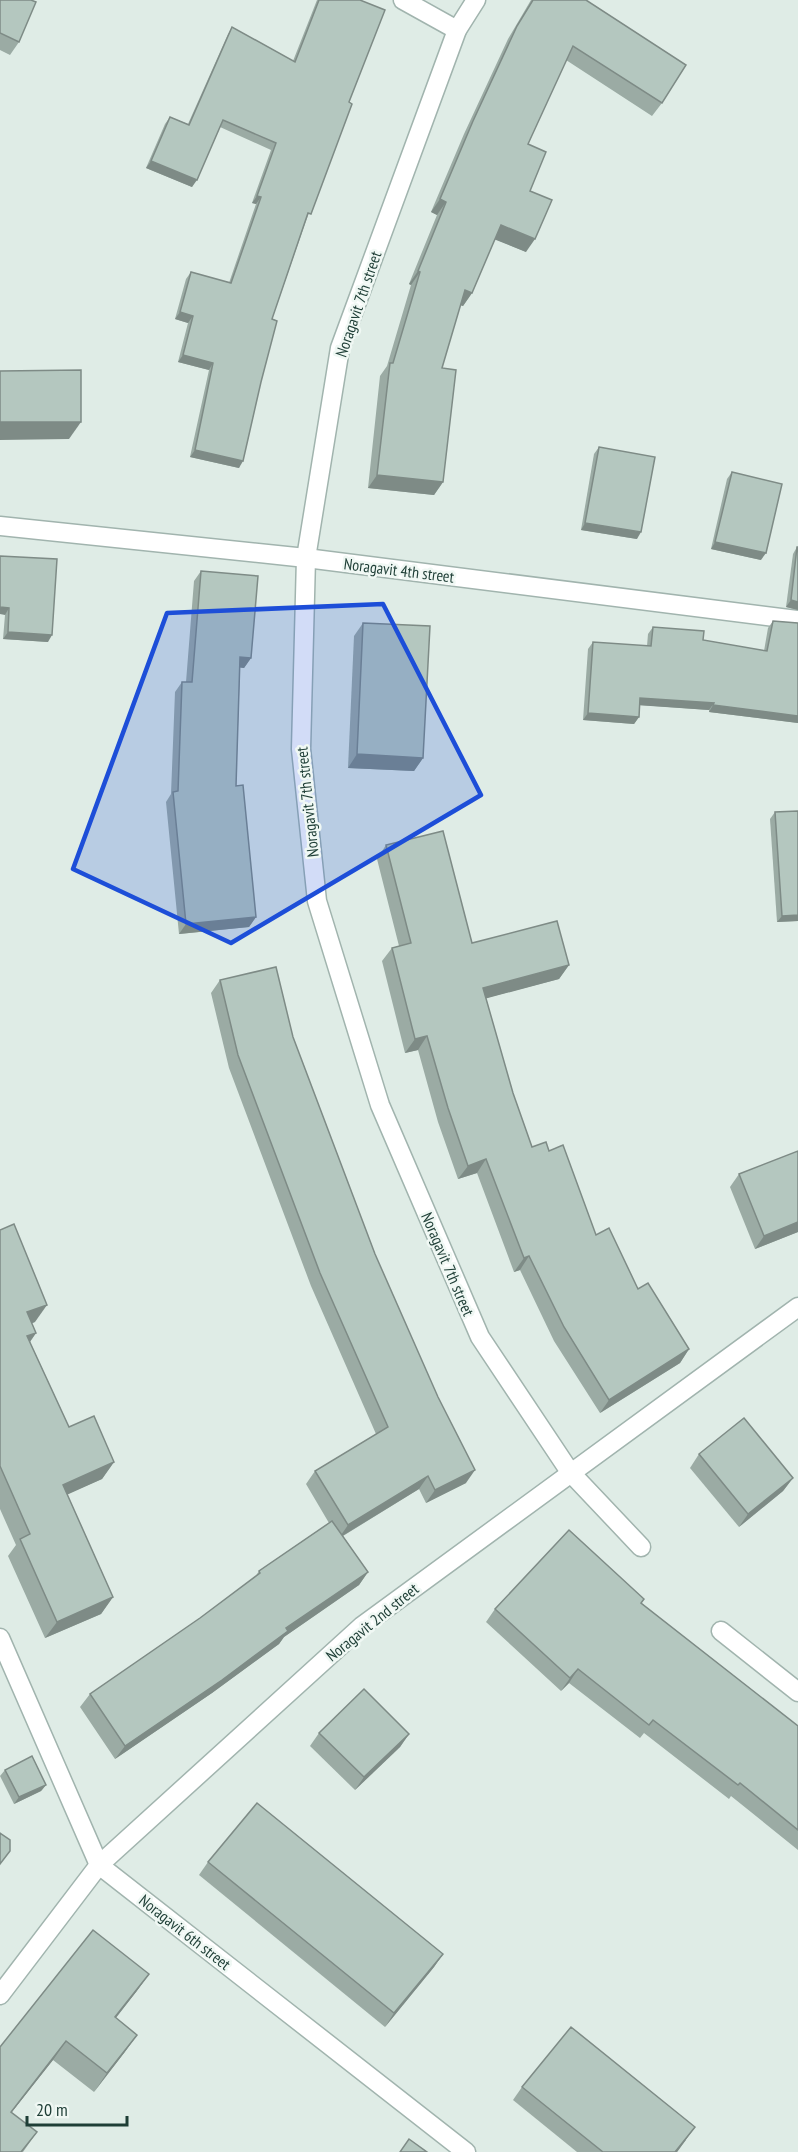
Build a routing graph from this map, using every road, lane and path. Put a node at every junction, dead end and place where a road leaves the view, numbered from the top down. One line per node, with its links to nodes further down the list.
1 (403, 0): 3 (street)
2 (476, 0): 3 (street, Noragavit 7th street)
3 (457, 30): 5 (street, Noragavit 7th street)
4 (0, 526): 5 (street, Noragavit 4th street)
5 (306, 558): 6 (street, Noragavit 4th street); 8 (street, Noragavit 7th street)
6 (798, 620)
7 (798, 1307): 8 (street, Noragavit 2nd street)
8 (570, 1472): 9 (street, Noragavit 7th street); 13 (street, Noragavit 2nd street)
9 (641, 1546)
10 (721, 1631): 12 (street)
11 (0, 1638): 13 (street, Noragavit 6th street)
12 (798, 1692)
13 (99, 1865): 14 (street, Noragavit 2nd street); 15 (street, Noragavit 6th street)
14 (0, 1995)
15 (466, 2152)

